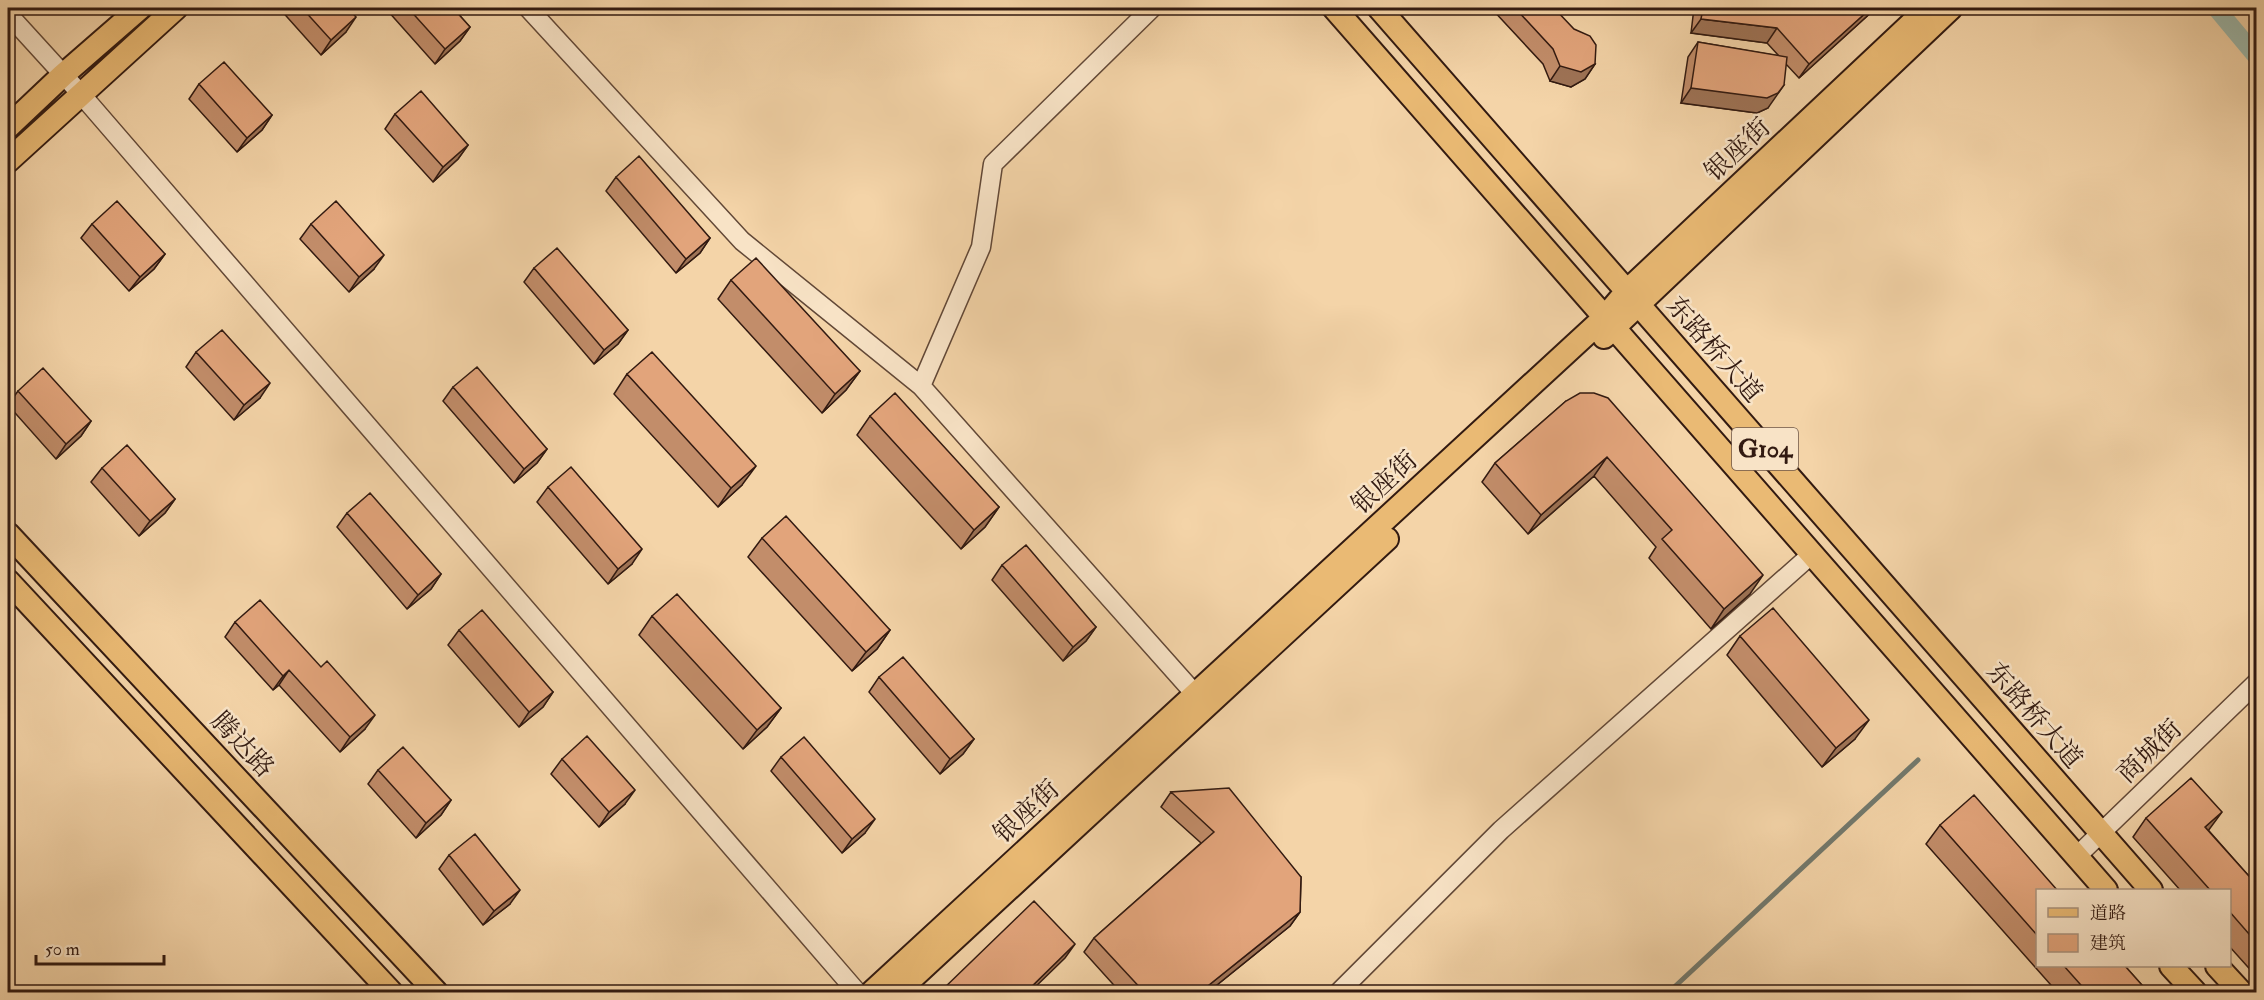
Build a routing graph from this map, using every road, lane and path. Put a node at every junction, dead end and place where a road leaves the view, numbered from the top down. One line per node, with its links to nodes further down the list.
1 (140, 8): 10 (main road)
2 (176, 8): 11 (main road)
3 (528, 8): 16 (street)
4 (1152, 8): 16 (street)
5 (1334, 8): 15 (main road, G104)
6 (1379, 8): 14 (main road, 东路桥大道 / G104)
7 (1928, 8): 14 (main road, 银座街)
8 (1952, 8): 14 (main road)
9 (8, 14): 10 (street)
10 (63, 75): 11 (street); 12 (main road)
11 (80, 93): 13 (main road); 30 (street)
12 (8, 127)
13 (8, 161)
14 (1633, 298): 15 (main road, 银座街); 22 (main road, 东路桥大道 / G104)
15 (1609, 322): 18 (main road, G104); 21 (main road, 银座街); 32 (main road)
16 (921, 386): 21 (street)
17 (8, 534): 29 (main road, 腾达路)
18 (1812, 554): 23 (main road, G104); 33 (street)
19 (8, 581): 28 (main road)
20 (2256, 683): 22 (street, 商城街)
21 (1195, 694): 31 (main road, 银座街)
22 (2101, 833): 23 (street, 商城街); 25 (main road, 东路桥大道 / G104)
23 (2076, 857): 24 (main road, G104)
24 (2104, 889)
25 (2149, 889)
26 (2172, 967): 34 (main road)
27 (2218, 967): 35 (main road)
28 (391, 993)
29 (436, 993)
30 (857, 993)
31 (872, 993)
32 (897, 993)
33 (1339, 993)
34 (2195, 993)
35 (2241, 993)

